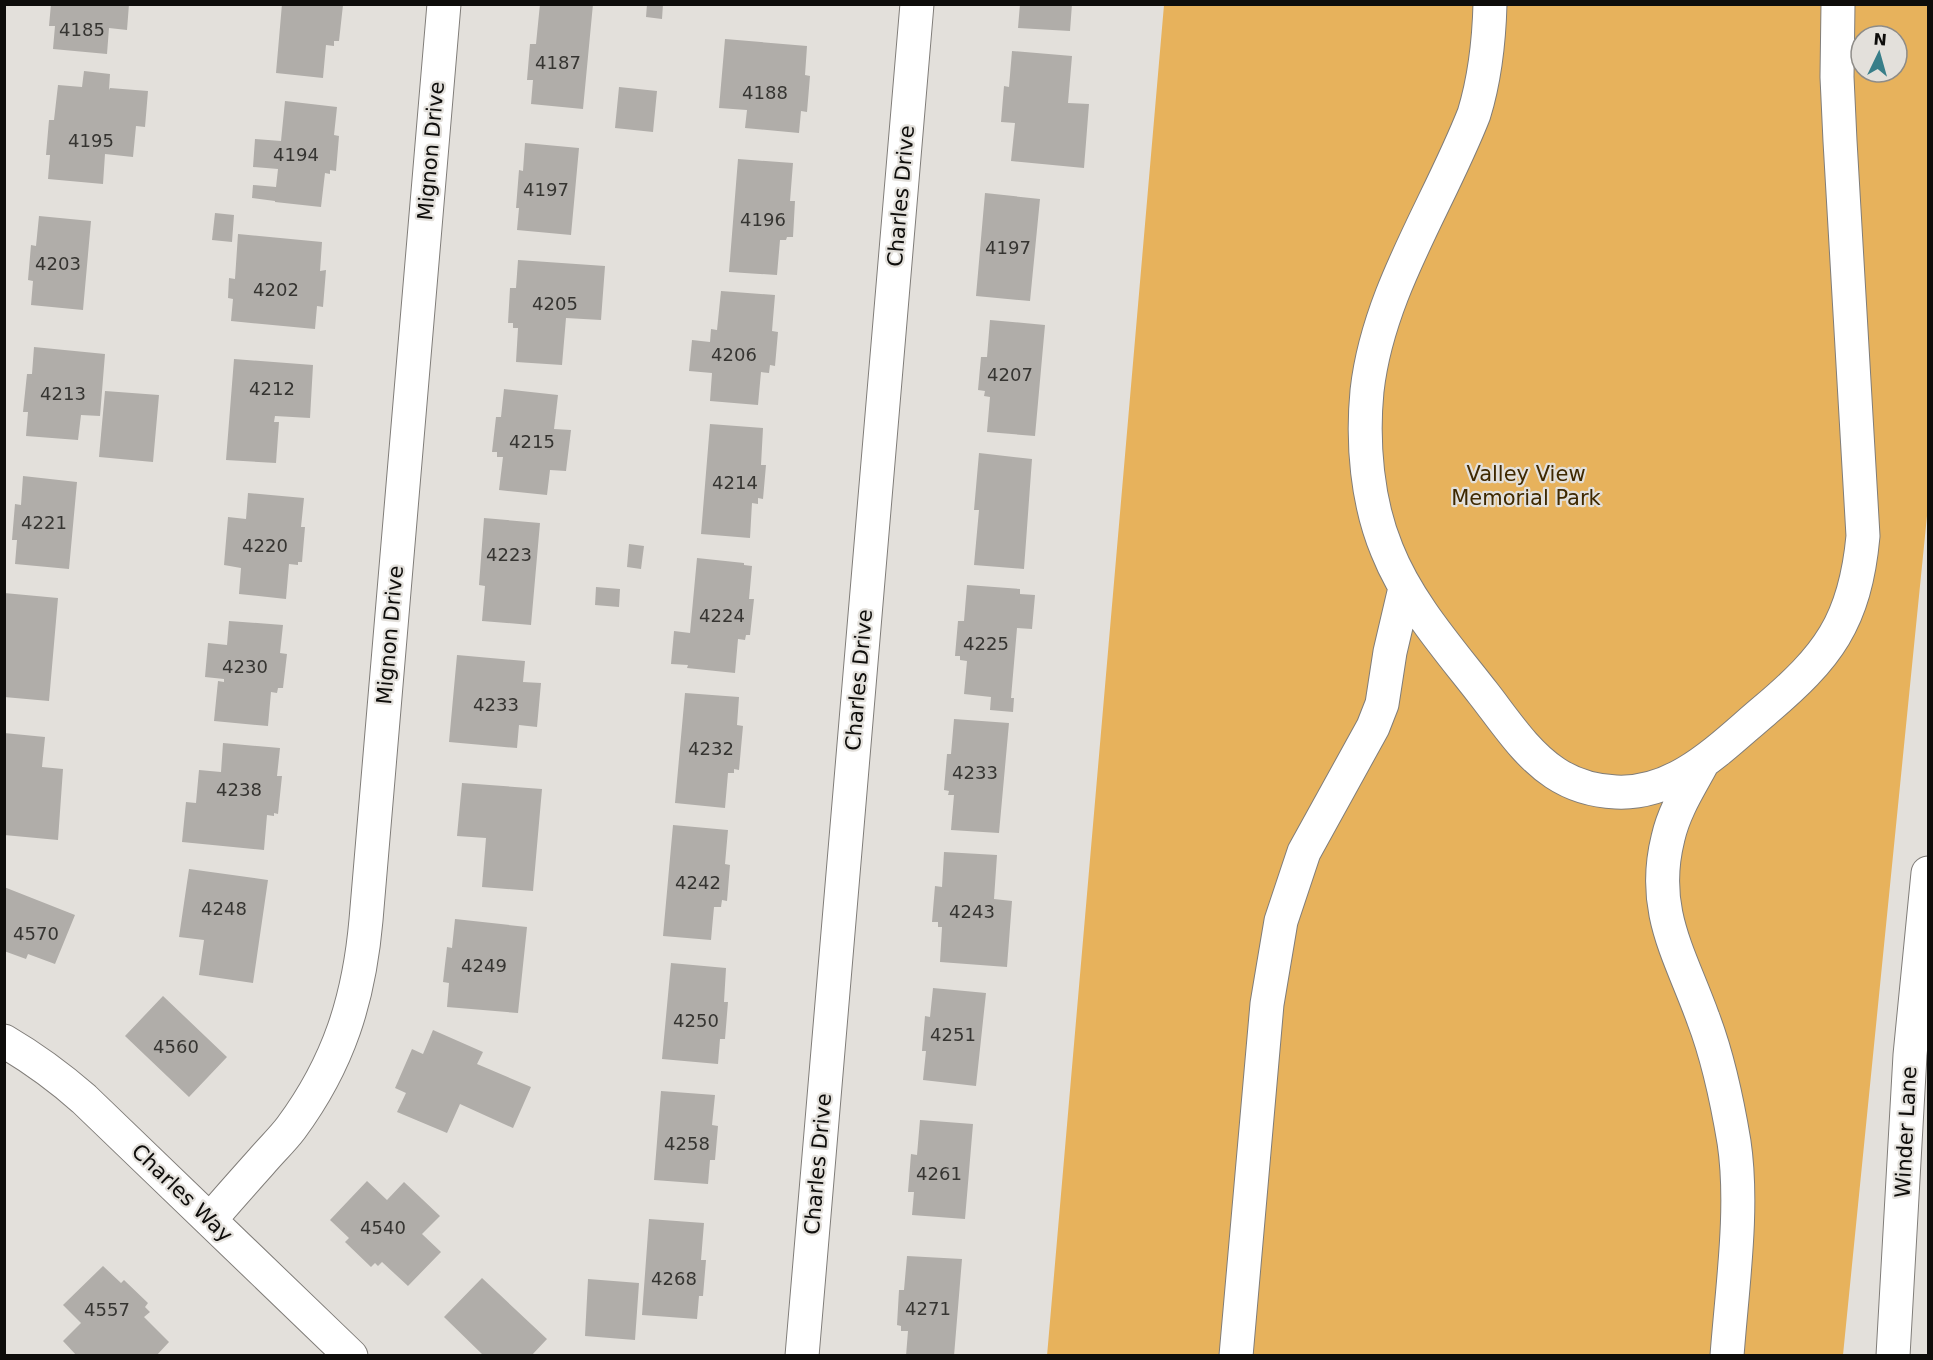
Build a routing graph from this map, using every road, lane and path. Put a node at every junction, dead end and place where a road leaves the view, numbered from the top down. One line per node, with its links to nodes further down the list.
1 (444, 4): 11 (street, Mignon Drive)
2 (917, 4): 13 (street, Charles Drive)
3 (1490, 4): 5 (street)
4 (1838, 4): 6 (street)
5 (1405, 588): 6 (street); 14 (street)
6 (1702, 764): 15 (street)
7 (1929, 873): 8 (street, Winder Lane)
8 (1924, 969): 10 (street, Winder Lane)
9 (4, 1041): 11 (street, Charles Way)
10 (1915, 1212): 16 (street, Winder Lane)
11 (210, 1220): 12 (street, Charles Way)
12 (351, 1356)
13 (802, 1356)
14 (1236, 1356)
15 (1727, 1356)
16 (1893, 1356)

